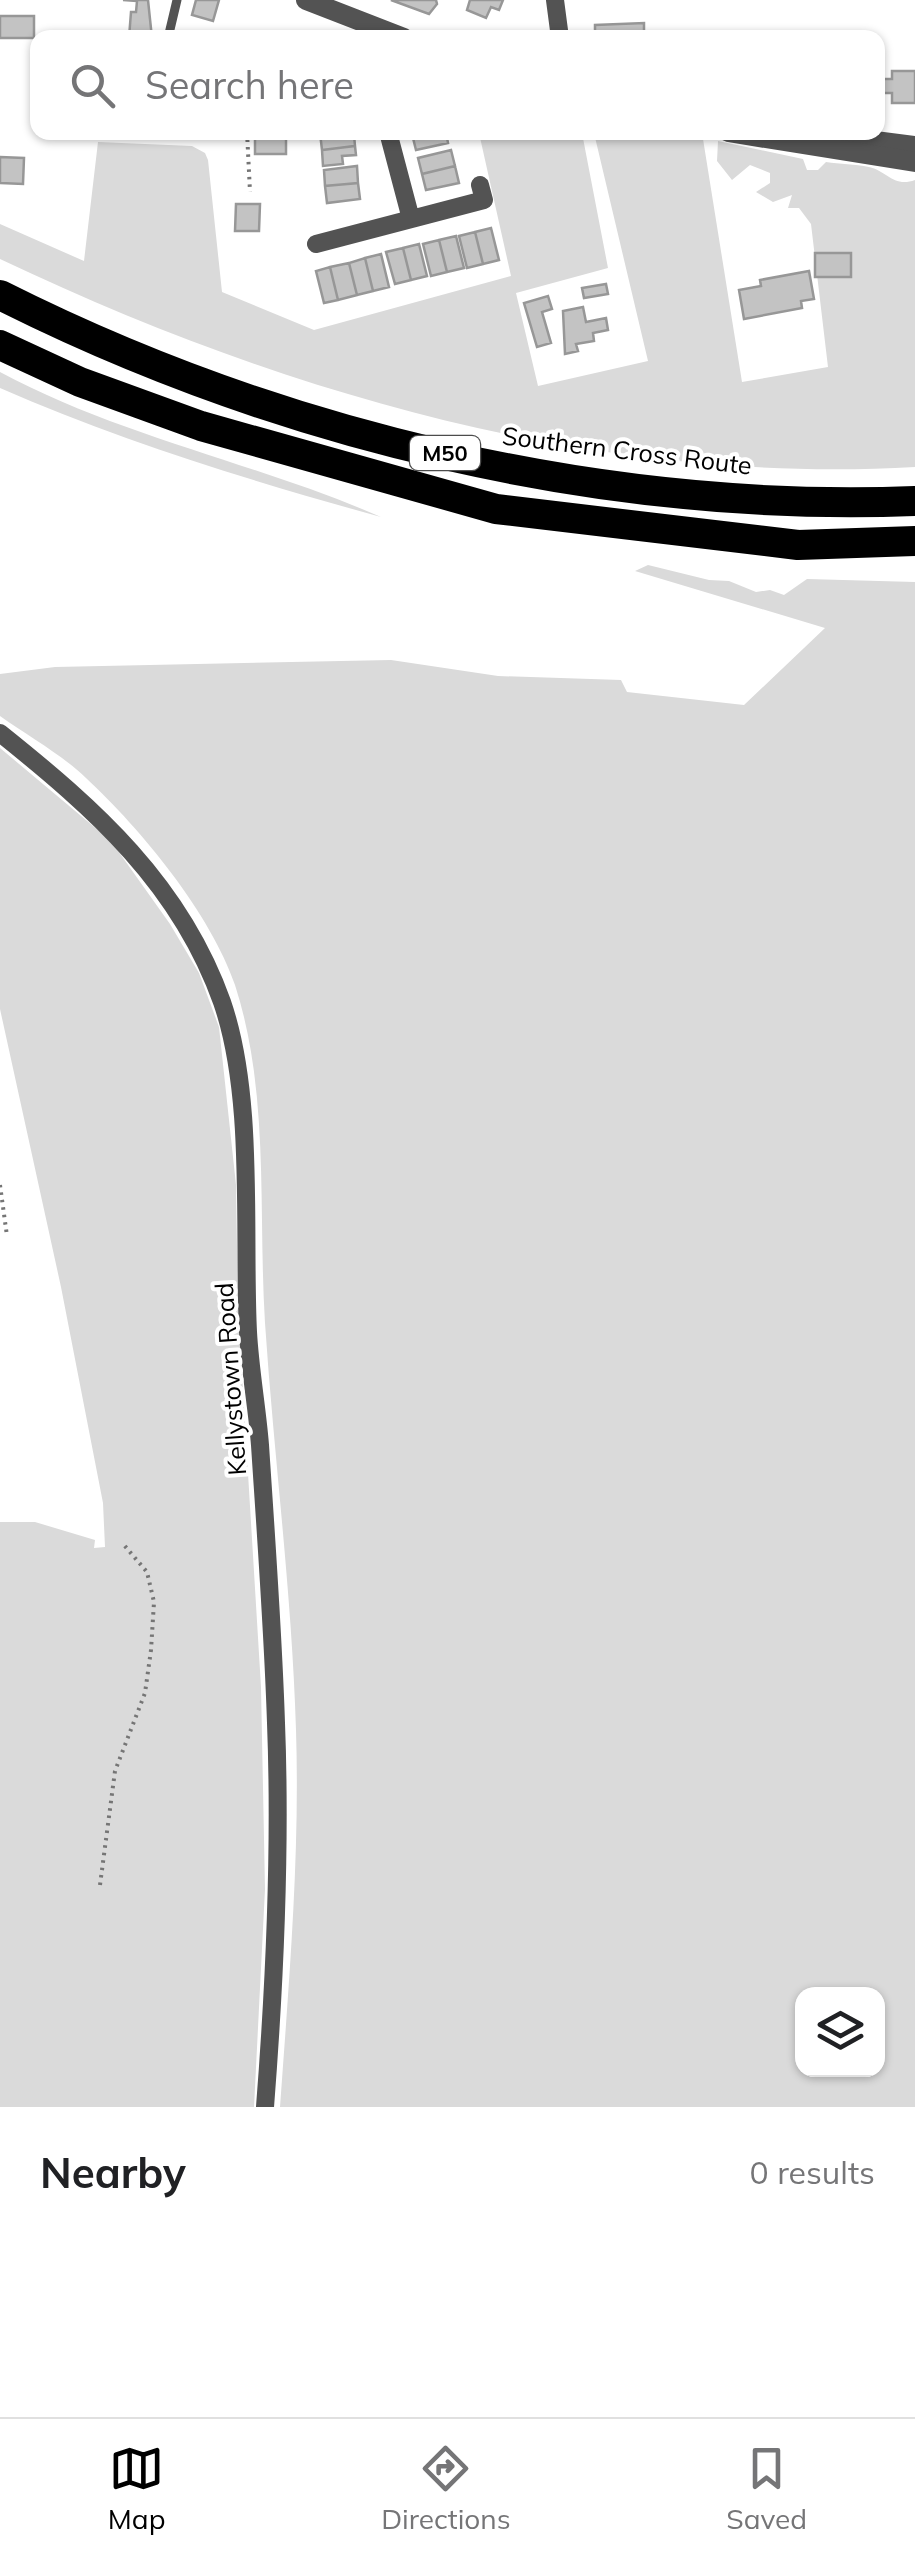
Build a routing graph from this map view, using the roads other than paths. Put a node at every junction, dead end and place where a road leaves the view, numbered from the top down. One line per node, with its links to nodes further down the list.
1 (177, 0): 4 (lane)
2 (306, 0): 5 (street)
3 (555, 0): 6 (street)
4 (170, 30)
5 (385, 30)
6 (559, 30)
7 (390, 140): 12 (street)
8 (825, 140): 9 (street); 10 (street)
9 (915, 146)
10 (915, 162)
11 (480, 186): 12 (street)
12 (411, 219): 13 (street)
13 (316, 244)
14 (0, 295): 16 (highway, Southern Cross Route / M50)
15 (0, 345): 17 (highway, M50)
16 (915, 501)
17 (915, 541)
18 (0, 733): 19 (street, Kellystown Road)
19 (265, 2107)

